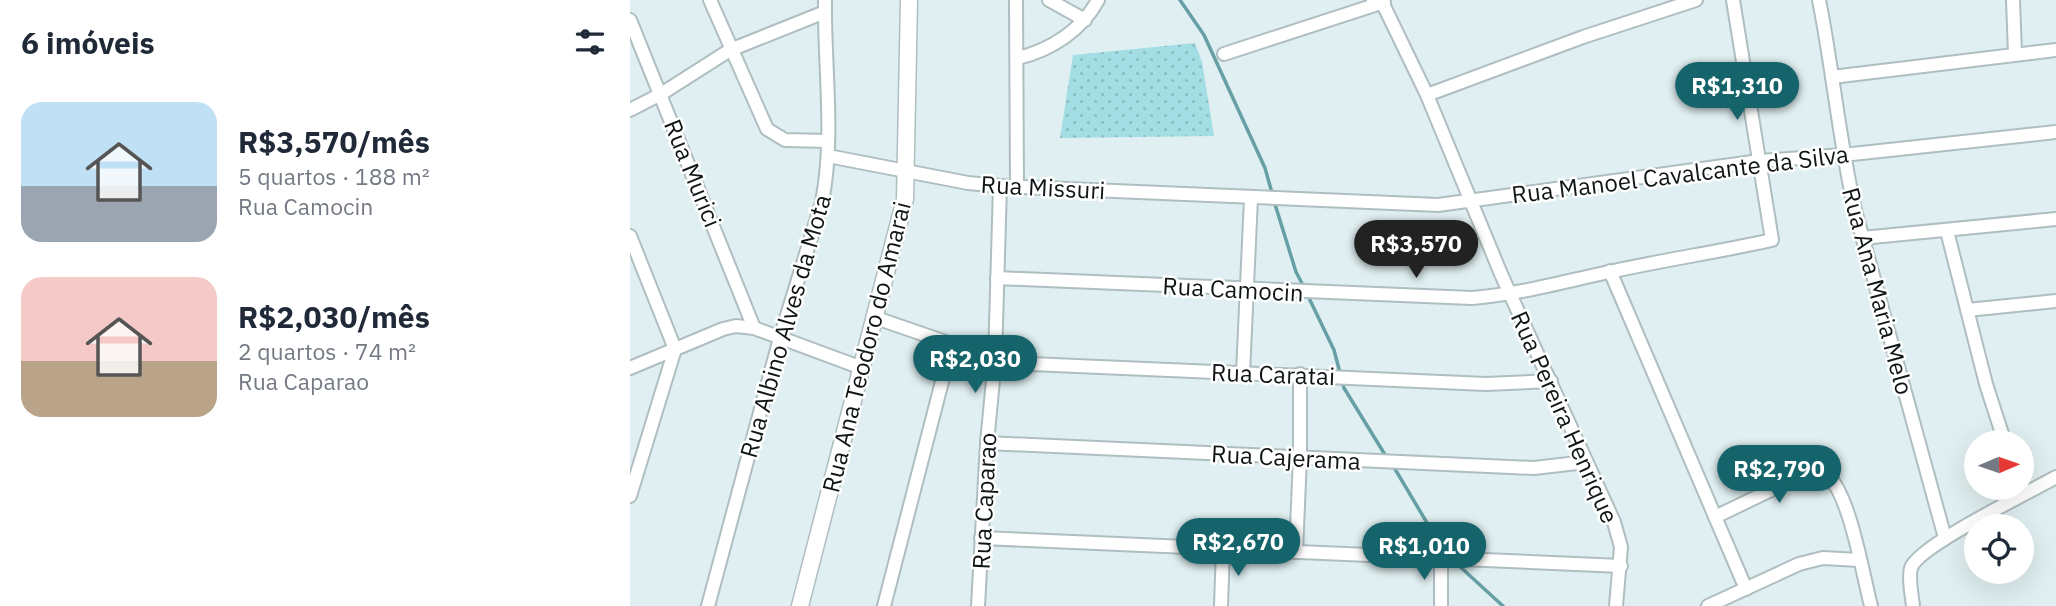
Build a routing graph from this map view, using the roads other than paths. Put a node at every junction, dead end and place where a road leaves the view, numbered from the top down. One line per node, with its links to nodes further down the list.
1 (710, 0): 14 (street)
2 (909, 0): 28 (street, Rua Ana Teodoro do Amarai)
3 (1016, 0): 18 (street)
4 (1049, 0): 13 (street)
5 (1098, 0): 13 (street)
6 (1696, 0): 21 (street)
7 (1733, 0): 27 (street)
8 (1819, 0): 19 (street, Rua Ana Maria Melo)
9 (2013, 0): 17 (street)
10 (1381, 1): 16 (street); 21 (street, Rua Pereira Henrique)
11 (825, 6): 14 (street); 24 (street, Rua Albino Alves da Mota)
12 (630, 20): 20 (street, Rua Murici)
13 (1085, 20): 18 (street)
14 (730, 50): 20 (street); 24 (street)
15 (2056, 50): 17 (street)
16 (1224, 54)
17 (2015, 54): 19 (street)
18 (1018, 58): 30 (street)
19 (1832, 77): 25 (street, Rua Ana Maria Melo)
20 (661, 94): 22 (street); 44 (street, Rua Murici)
21 (1426, 95): 32 (street, Rua Pereira Henrique)
22 (630, 110)
23 (2056, 131): 25 (street, Rua Manoel Cavalcante da Silva)
24 (828, 141): 26 (street, Rua Albino Alves da Mota)
25 (1843, 155): 27 (street, Rua Manoel Cavalcante da Silva); 36 (street, Rua Ana Maria Melo)
26 (828, 156): 28 (street, Rua Missuri); 45 (street, Rua Albino Alves da Mota)
27 (1760, 161): 32 (street, Rua Manoel Cavalcante da Silva); 37 (street, Rua Camocin)
28 (907, 170): 29 (street, Rua Missuri); 43 (street, Rua Ana Teodoro do Amarai)
29 (1000, 186): 30 (street, Rua Missuri); 38 (street, Rua Caparao)
30 (1017, 186): 31 (street, Rua Missuri)
31 (1256, 198): 32 (street, Rua Manoel Cavalcante da Silva); 39 (street)
32 (1471, 199): 40 (street, Rua Pereira Henrique)
33 (2056, 219): 34 (street)
34 (1947, 231): 36 (street); 42 (street)
35 (630, 236): 47 (street)
36 (1862, 238): 64 (street, Rua Ana Maria Melo)
37 (1610, 271): 40 (street, Rua Camocin); 62 (street)
38 (997, 278): 39 (street, Rua Camocin); 48 (street, Rua Caparao)
39 (1246, 290): 40 (street, Rua Camocin); 51 (street)
40 (1511, 295): 53 (street, Rua Pereira Henrique)
41 (2056, 301): 42 (street)
42 (1967, 310): 54 (street)
43 (876, 318): 46 (street, Rua Caratai); 49 (street, Rua Ana Teodoro do Amarai)
44 (754, 328): 45 (street); 47 (street)
45 (780, 338): 49 (street); 71 (street, Rua Albino Alves da Mota)
46 (952, 342): 48 (street, Rua Caratai); 73 (street)
47 (675, 349): 50 (street); 60 (street)
48 (995, 359): 51 (street, Rua Caratai); 55 (street, Rua Caparao)
49 (862, 368): 72 (street, Rua Ana Teodoro do Amarai)
50 (630, 369)
51 (1243, 373): 52 (street, Rua Caratai)
52 (1300, 374): 53 (street, Rua Caratai); 56 (street)
53 (1551, 381): 57 (street, Rua Pereira Henrique)
54 (2001, 430)
55 (987, 443): 56 (street, Rua Cajerama); 63 (street, Rua Caparao)
56 (1300, 457): 57 (street, Rua Cajerama); 66 (street)
57 (1586, 462): 69 (street, Rua Pereira Henrique)
58 (2056, 477): 59 (street)
59 (2034, 487)
60 (630, 496)
61 (2009, 500): 64 (street)
62 (1716, 517): 68 (street); 70 (street)
63 (981, 538): 65 (street); 74 (street, Rua Caparao)
64 (1945, 538): 80 (street)
65 (1223, 549): 66 (street); 75 (street)
66 (1296, 552): 67 (street)
67 (1443, 558): 69 (street); 76 (street)
68 (1859, 560): 70 (street); 79 (street)
69 (1621, 566): 77 (street, Rua Pereira Henrique)
70 (1746, 589): 78 (street)
71 (708, 606)
72 (800, 606)
73 (884, 606)
74 (978, 606)
75 (1221, 606)
76 (1441, 606)
77 (1616, 606)
78 (1707, 606)
79 (1871, 606)
80 (1913, 606)

